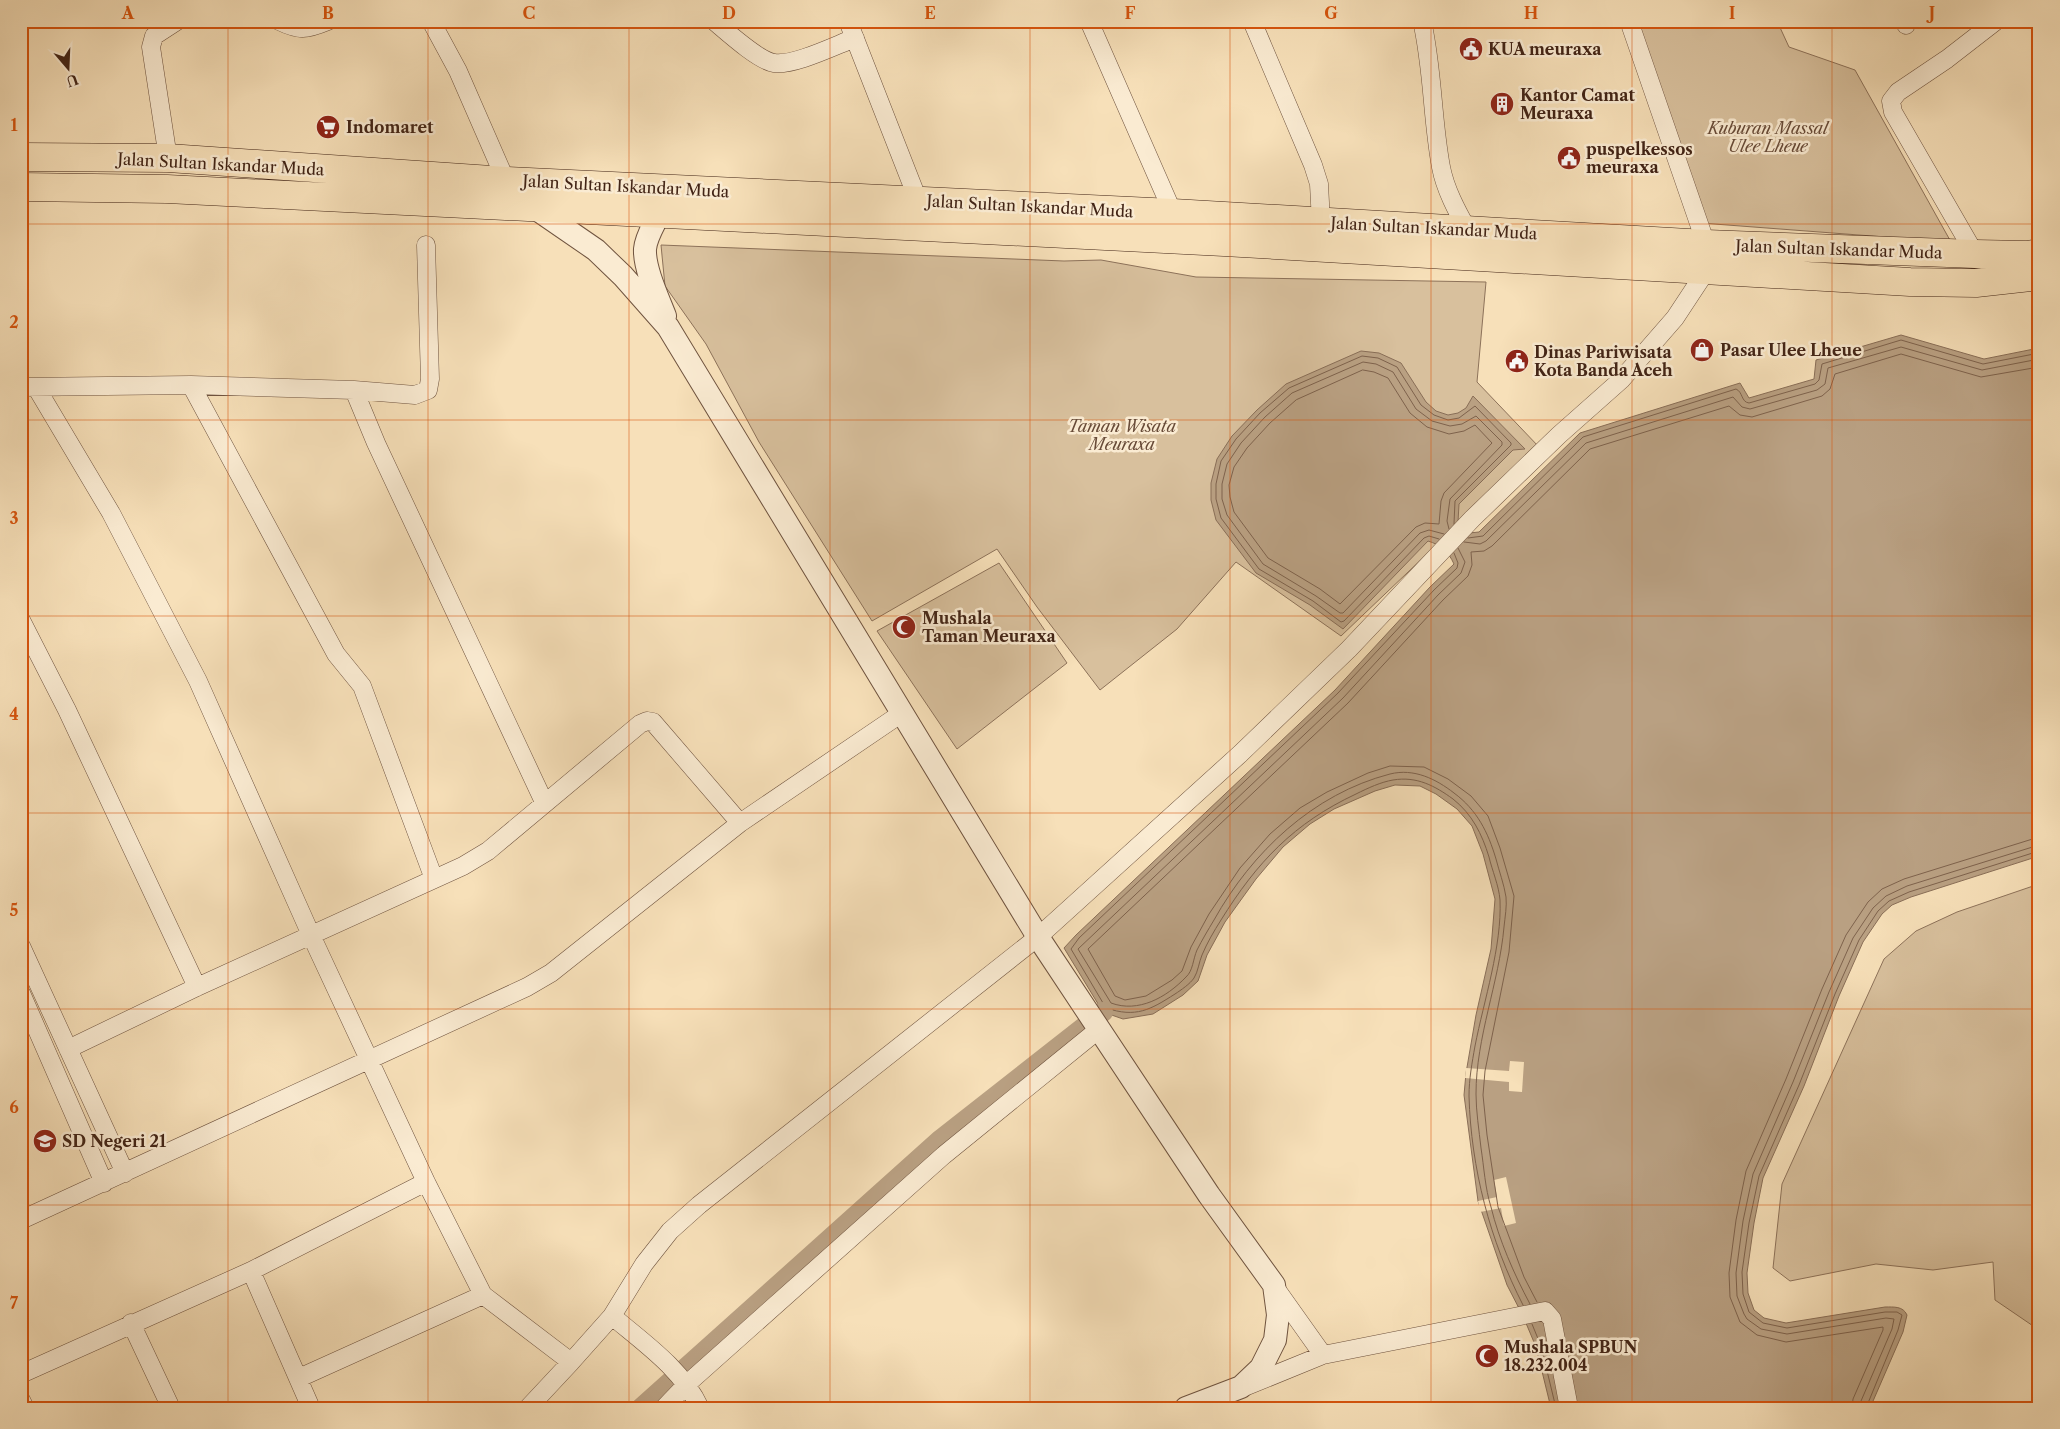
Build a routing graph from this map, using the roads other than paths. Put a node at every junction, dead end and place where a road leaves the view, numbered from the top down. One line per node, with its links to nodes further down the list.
1 (177, 21): 14 (street)
2 (279, 21): 3 (street)
3 (328, 21)
4 (431, 21): 15 (street)
5 (714, 21): 12 (street)
6 (848, 21): 12 (street)
7 (1089, 21): 19 (street)
8 (1252, 21): 21 (street)
9 (1422, 21): 22 (street)
10 (1629, 21): 23 (street)
11 (1996, 21): 26 (street)
12 (855, 38): 17 (street)
13 (21, 157): 14 (highway, Jalan Sultan Iskandar Muda)
14 (168, 158): 15 (highway, Jalan Sultan Iskandar Muda)
15 (506, 181): 17 (highway, Jalan Sultan Iskandar Muda)
16 (21, 187): 18 (highway, Jalan Sultan Iskandar Muda)
17 (918, 200): 19 (highway, Jalan Sultan Iskandar Muda)
18 (535, 208): 20 (highway, Jalan Sultan Iskandar Muda); 29 (street)
19 (1173, 213): 21 (highway, Jalan Sultan Iskandar Muda)
20 (659, 214): 27 (highway, Jalan Sultan Iskandar Muda); 29 (street)
21 (1321, 222): 22 (highway, Jalan Sultan Iskandar Muda)
22 (1468, 231): 23 (highway, Jalan Sultan Iskandar Muda)
23 (1706, 244): 26 (highway, Jalan Sultan Iskandar Muda)
24 (426, 245): 32 (street)
25 (2039, 253): 26 (highway, Jalan Sultan Iskandar Muda)
26 (1975, 254)
27 (1706, 271): 28 (highway, Jalan Sultan Iskandar Muda); 39 (street)
28 (2039, 276)
29 (668, 327): 34 (street)
30 (191, 385): 31 (street); 32 (street); 37 (street)
31 (28, 387): 38 (street)
32 (354, 390): 35 (street)
33 (21, 620): 41 (street)
34 (902, 713): 36 (street); 39 (street)
35 (544, 802): 36 (street); 37 (street)
36 (740, 823): 46 (street)
37 (434, 879): 38 (street)
38 (311, 935): 41 (street); 46 (street)
39 (1041, 941): 44 (street); 54 (street)
40 (21, 946): 42 (street)
41 (197, 986): 45 (street)
42 (42, 990): 43 (street); 45 (street)
43 (22, 997): 49 (street)
44 (1095, 1025): 52 (street); 60 (street)
45 (68, 1049): 47 (street)
46 (370, 1059): 47 (street); 48 (street)
47 (124, 1173): 49 (street)
48 (426, 1182): 51 (street); 53 (street)
49 (104, 1183): 50 (street)
50 (21, 1220)
51 (251, 1271): 55 (street); 59 (street)
52 (1274, 1285): 56 (street); 61 (street)
53 (483, 1295): 57 (street); 59 (street)
54 (612, 1316): 57 (street); 60 (street)
55 (132, 1323): 58 (street); 64 (street)
56 (1324, 1355): 61 (street); 70 (street)
57 (570, 1362): 66 (street)
58 (21, 1374)
59 (299, 1378): 65 (street)
60 (685, 1382): 67 (street); 68 (street)
61 (1242, 1388): 69 (street)
62 (21, 1400): 63 (street)
63 (25, 1408)
64 (171, 1408)
65 (311, 1408)
66 (528, 1408)
67 (664, 1408)
68 (700, 1408)
69 (1186, 1408)
70 (1569, 1408)

